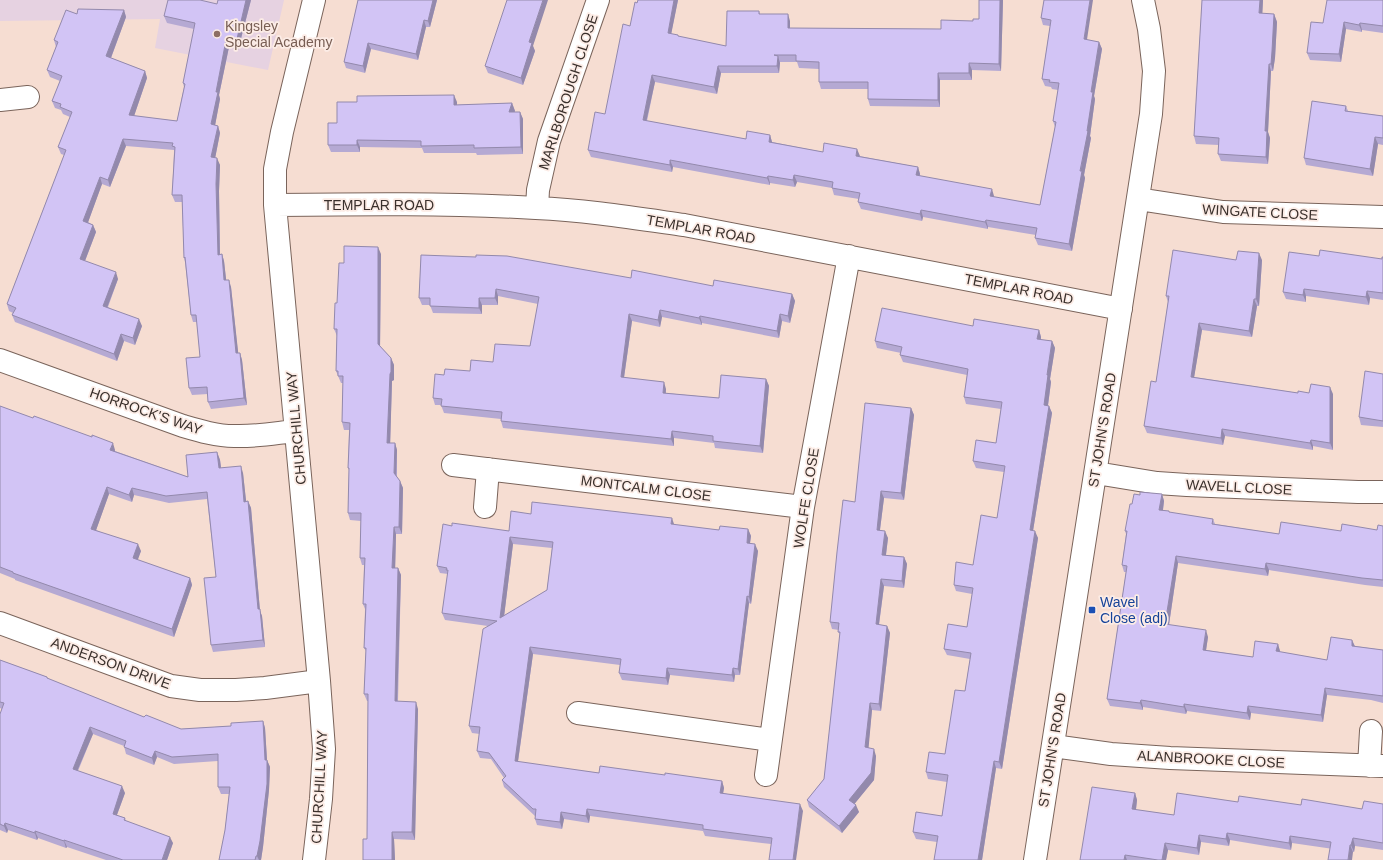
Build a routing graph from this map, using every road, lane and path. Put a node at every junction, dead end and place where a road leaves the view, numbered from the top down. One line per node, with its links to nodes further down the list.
1 (314, 0): 7 (street, CHURCHILL WAY)
2 (598, 0): 8 (street, MARLBOROUGH CLOSE)
3 (1143, 0): 6 (street, ST JOHN'S ROAD)
4 (28, 97): 5 (street)
5 (0, 100)
6 (1138, 199): 9 (street, WINGATE CLOSE); 11 (street, ST JOHN'S ROAD)
7 (275, 205): 8 (street, TEMPLAR ROAD); 13 (street, CHURCHILL WAY)
8 (537, 208): 10 (street, TEMPLAR ROAD)
9 (1383, 217)
10 (849, 256): 11 (street, TEMPLAR ROAD); 19 (street, WOLFE CLOSE)
11 (1121, 309): 16 (street, ST JOHN'S ROAD)
12 (0, 360): 13 (street, HORROCK'S WAY)
13 (296, 431): 21 (street, CHURCHILL WAY)
14 (453, 465): 15 (street, MONTCALM CLOSE)
15 (488, 469): 18 (street); 19 (street, MONTCALM CLOSE)
16 (1096, 473): 17 (street, WAVELL CLOSE); 25 (street, ST JOHN'S ROAD)
17 (1383, 492)
18 (485, 507)
19 (803, 507): 24 (street, WOLFE CLOSE)
20 (0, 622): 21 (street, ANDERSON DRIVE)
21 (319, 681): 28 (street, CHURCHILL WAY)
22 (578, 713): 24 (street)
23 (1371, 731): 26 (street, ALANBROOKE CLOSE)
24 (770, 740): 27 (street, WOLFE CLOSE)
25 (1053, 746): 26 (street, ALANBROOKE CLOSE); 29 (street, ST JOHN'S ROAD)
26 (1376, 766)
27 (766, 776)
28 (314, 860)
29 (1035, 860)

